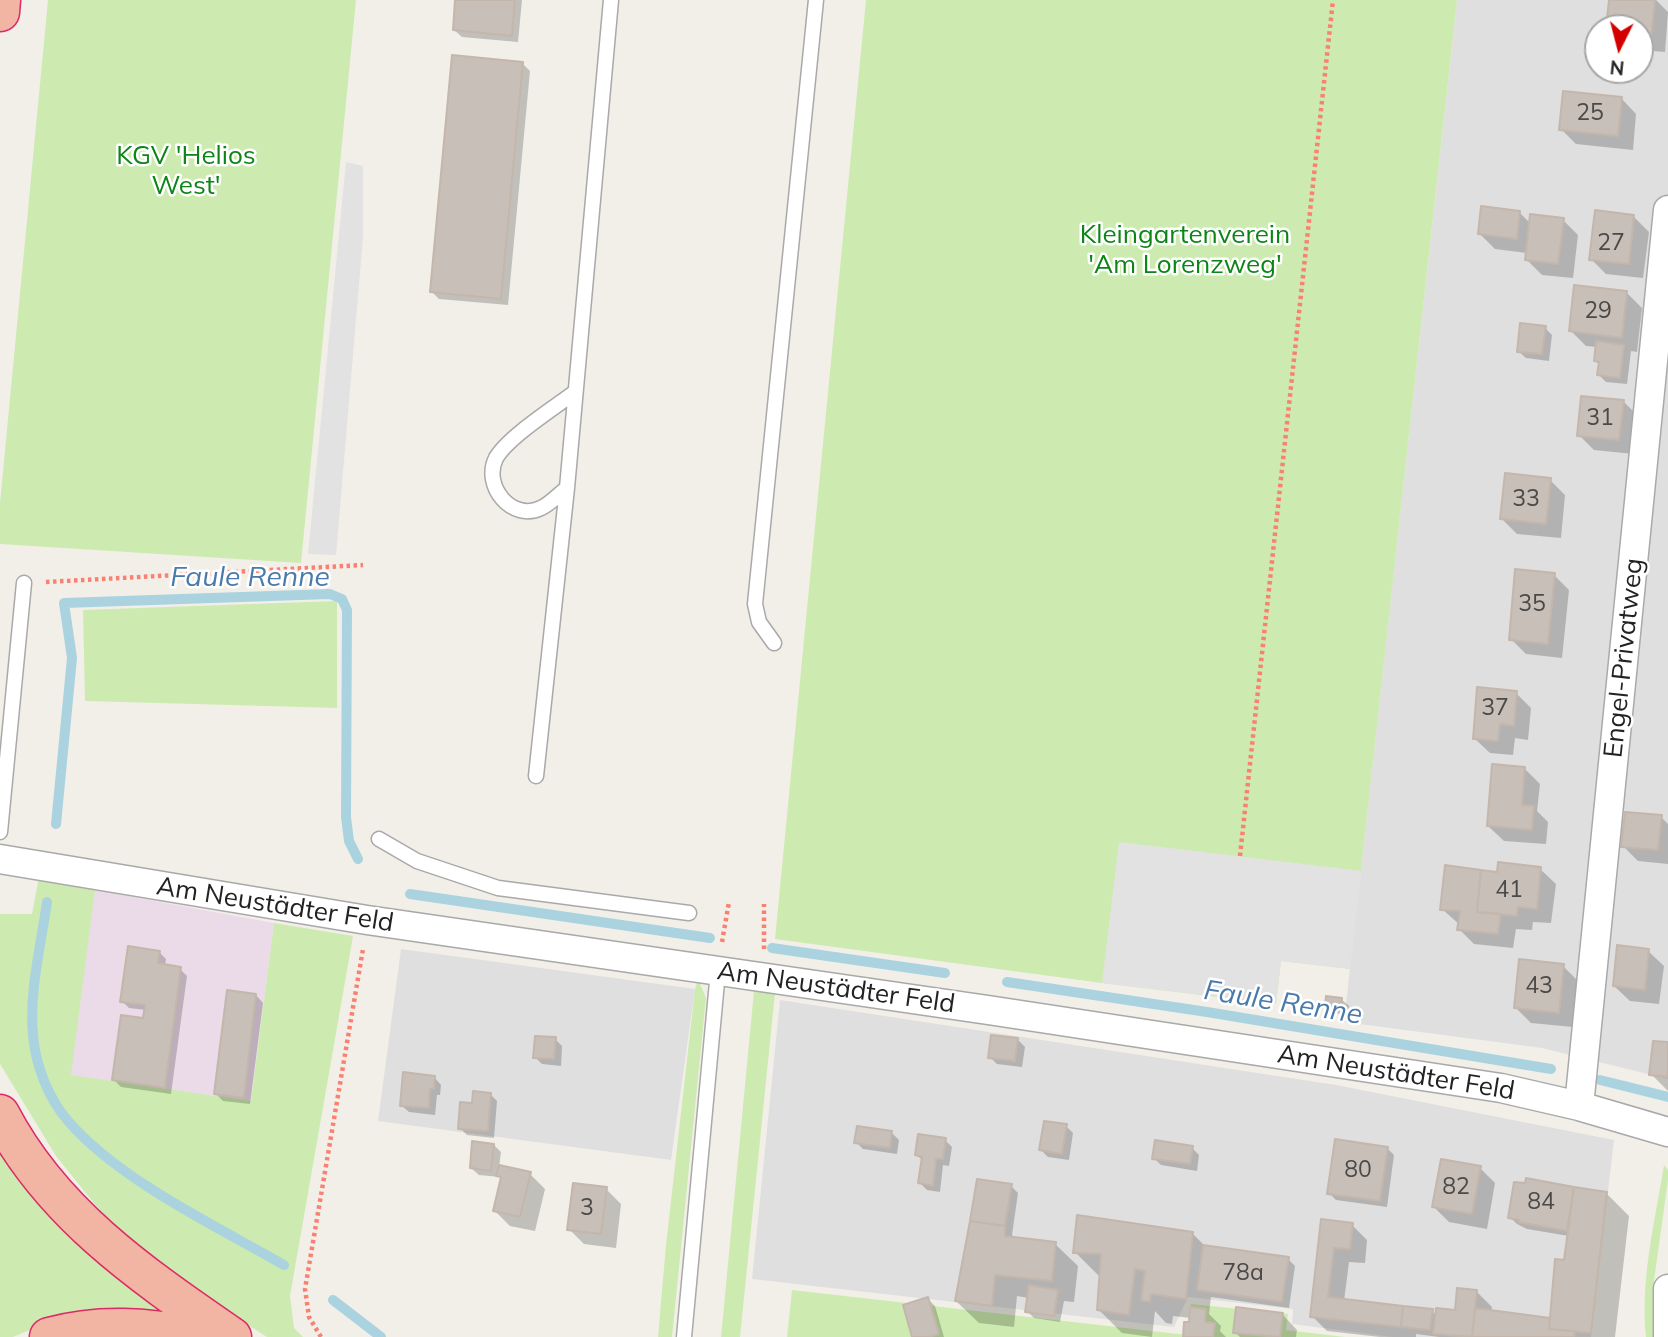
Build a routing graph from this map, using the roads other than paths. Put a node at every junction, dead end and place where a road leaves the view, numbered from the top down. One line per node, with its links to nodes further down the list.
1 (1, 0): 4 (highway)
2 (611, 0): 6 (lane)
3 (816, 0): 9 (lane)
4 (0, 12)
5 (1668, 210): 16 (street, Engel-Privatweg)
6 (575, 392): 7 (lane); 7 (lane)
7 (567, 488): 10 (lane)
8 (24, 583): 11 (lane)
9 (774, 643)
10 (536, 776)
11 (0, 832)
12 (379, 839): 14 (lane)
13 (0, 859): 15 (street, Am Neustädter Feld)
14 (689, 913)
15 (718, 971): 16 (street, Am Neustädter Feld); 24 (lane)
16 (1579, 1106): 18 (street, Am Neustädter Feld)
17 (0, 1114): 23 (highway)
18 (1668, 1132)
19 (1668, 1289): 20 (street)
20 (1668, 1336)
21 (49, 1337): 22 (highway)
22 (198, 1337)
23 (232, 1337)
24 (684, 1337)

